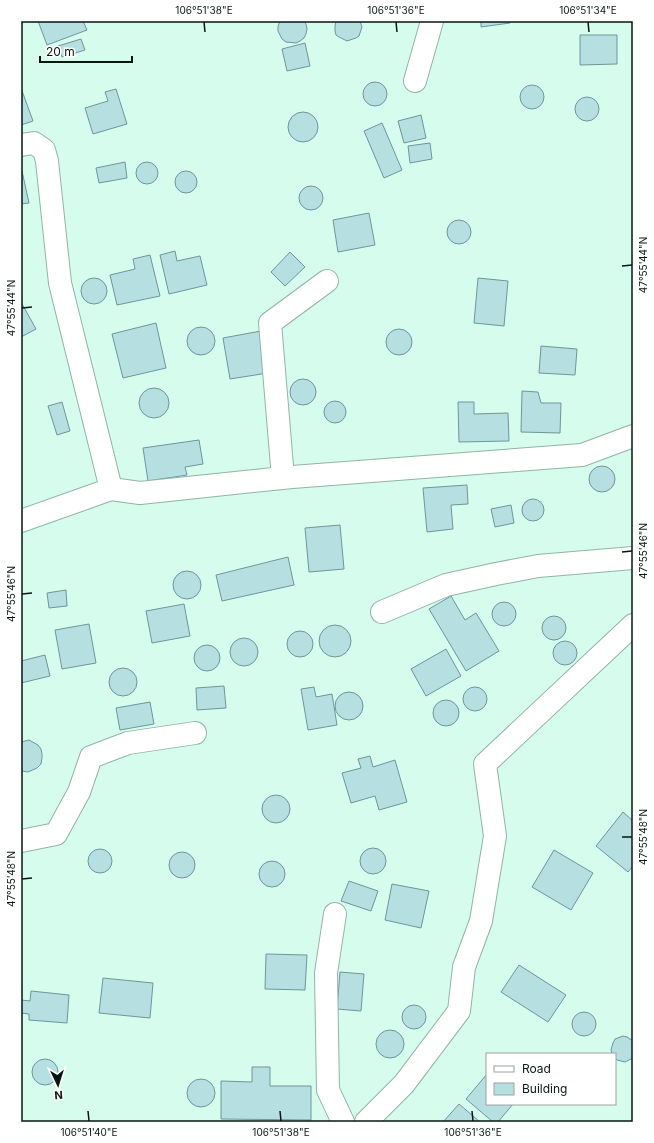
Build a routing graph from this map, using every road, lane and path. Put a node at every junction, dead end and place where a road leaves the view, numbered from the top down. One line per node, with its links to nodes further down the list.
1 (432, 21): 2 (street)
2 (415, 82)
3 (21, 145): 7 (street)
4 (327, 282): 6 (street)
5 (633, 436): 6 (street)
6 (283, 478): 7 (street)
7 (110, 489): 8 (street)
8 (21, 521)
9 (633, 558): 10 (street)
10 (382, 612)
11 (633, 625): 16 (street)
12 (195, 733): 13 (street)
13 (21, 842)
14 (335, 914): 15 (street)
15 (343, 1122)
16 (366, 1122)

